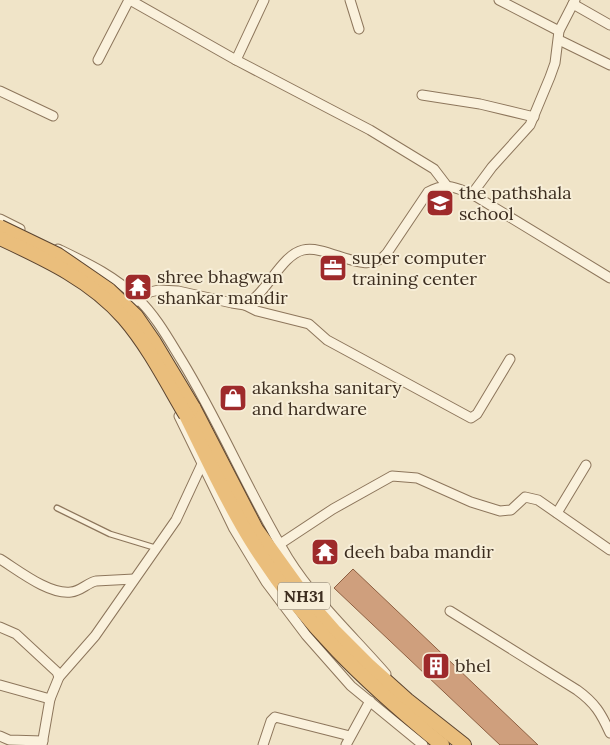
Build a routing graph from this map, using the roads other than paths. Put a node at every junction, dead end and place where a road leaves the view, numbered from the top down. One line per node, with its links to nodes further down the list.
1 (129, 0): 9 (street); 10 (street)
2 (264, 0): 10 (street)
3 (350, 0): 7 (street)
4 (499, 0): 8 (street)
5 (574, 2): 6 (street); 8 (street)
6 (610, 25)
7 (359, 29)
8 (559, 35): 11 (street); 15 (street)
9 (98, 60)
10 (236, 60): 16 (street)
11 (610, 65)
12 (0, 91): 14 (street)
13 (422, 95): 15 (street)
14 (53, 116)
15 (534, 117): 17 (street)
16 (448, 186): 17 (street); 24 (street)
17 (472, 194): 22 (street)
18 (0, 219): 23 (street)
19 (0, 227): 27 (highway, NH31, bridge)
20 (0, 238): 27 (highway, NH31, bridge)
21 (0, 244): 25 (street)
22 (610, 278)
23 (139, 299): 24 (street); 25 (street); 32 (street)
24 (245, 305): 26 (street)
25 (117, 316): 28 (street)
26 (510, 358)
27 (190, 411): 49 (highway, NH31); 50 (highway, NH31)
28 (202, 464): 33 (street); 42 (street)
29 (586, 465): 31 (street)
30 (57, 508): 33 (lane)
31 (557, 513): 32 (street); 34 (street)
32 (280, 544): 51 (street)
33 (156, 548): 36 (street)
34 (610, 550)
35 (0, 559): 36 (street)
36 (134, 579): 39 (street)
37 (450, 611): 43 (street)
38 (0, 627): 39 (street)
39 (60, 677): 41 (street)
40 (0, 685): 41 (street)
41 (50, 699): 46 (street)
42 (370, 702): 45 (street); 48 (street)
43 (610, 733)
44 (0, 736): 46 (street)
45 (348, 741): 47 (street)
46 (42, 743)
47 (263, 745)
48 (422, 745)
49 (442, 745)
50 (464, 745)
51 (471, 745)

